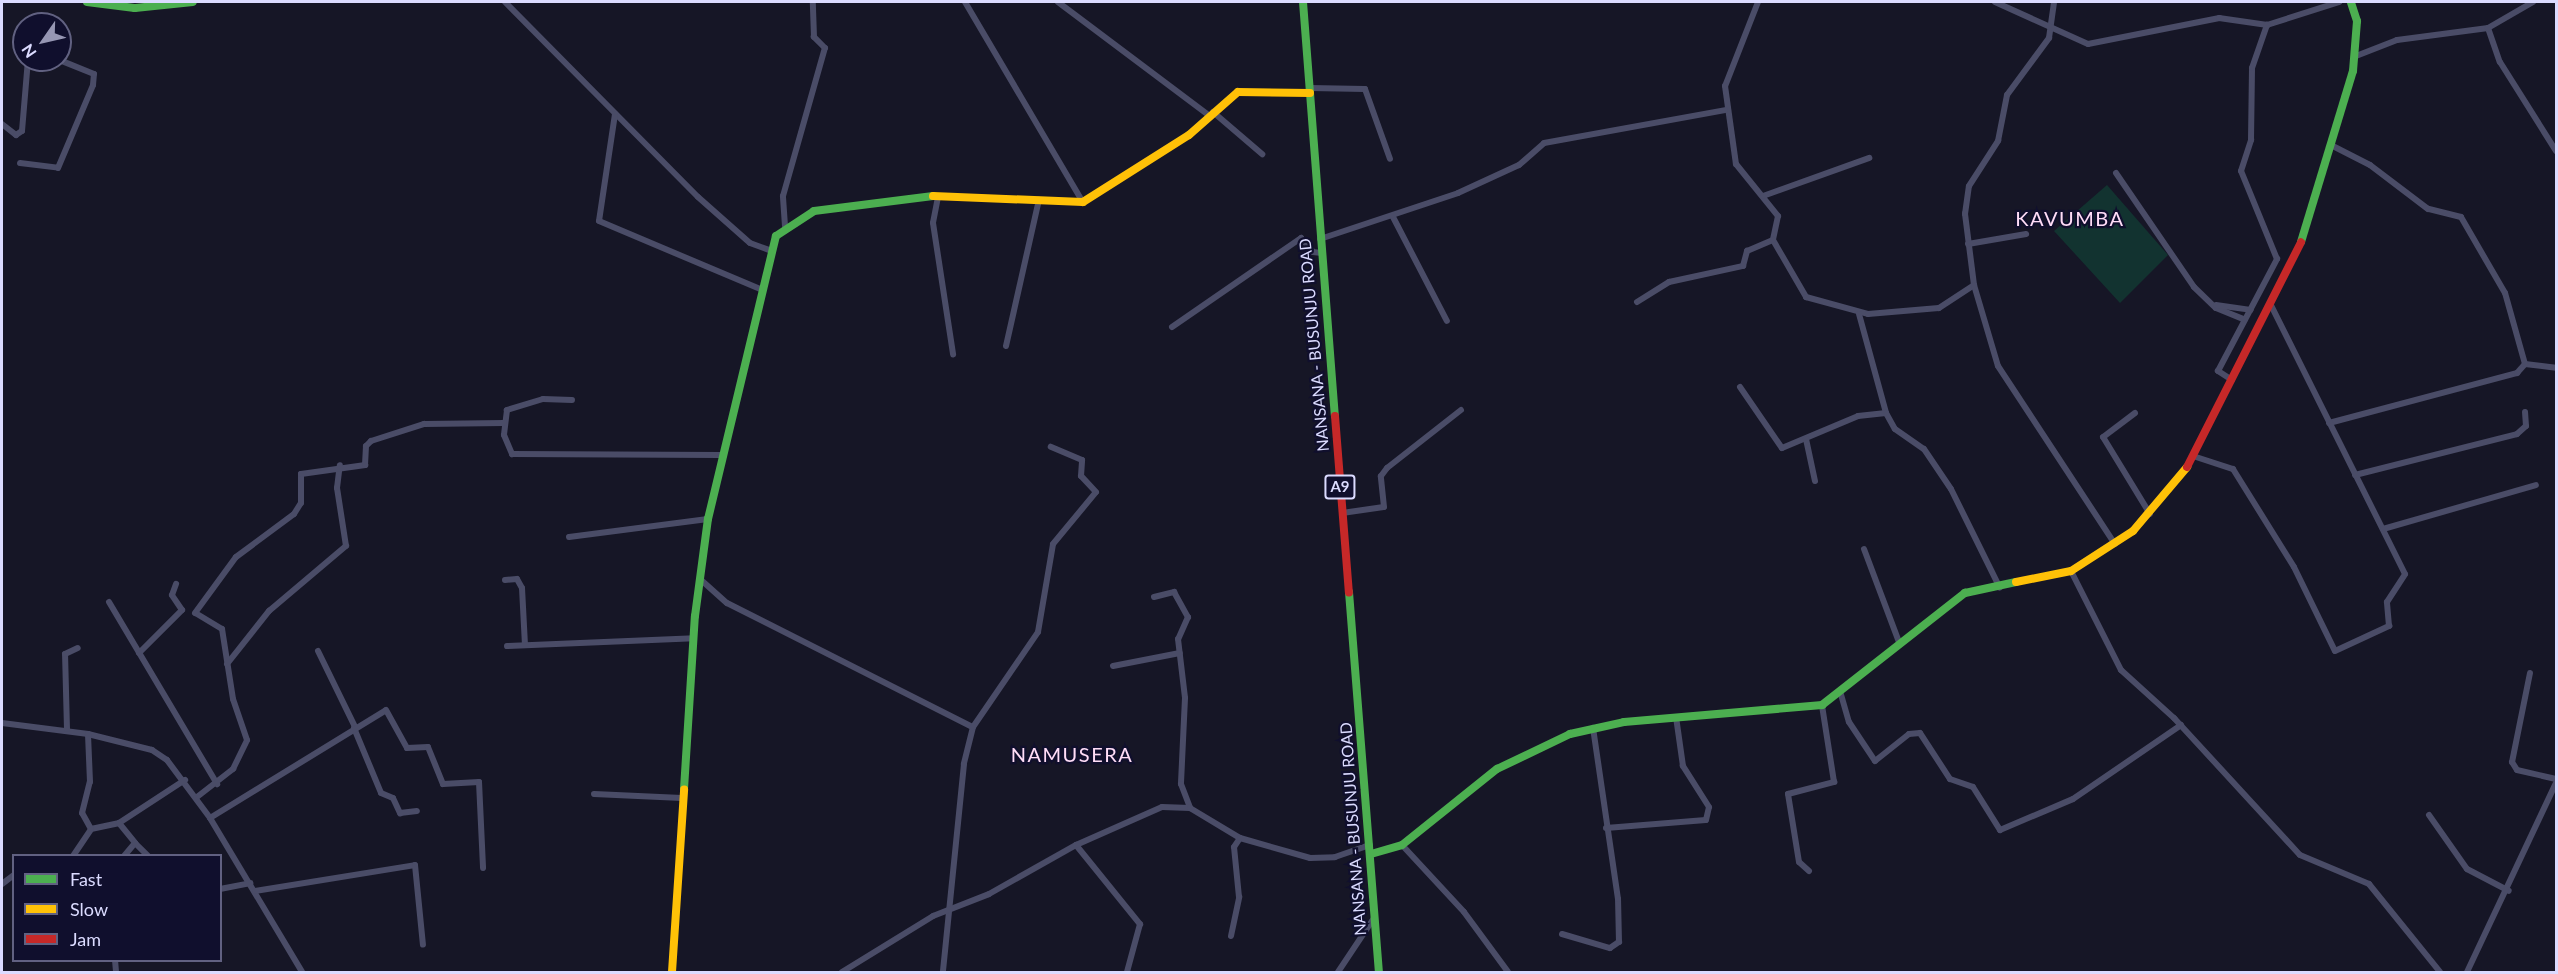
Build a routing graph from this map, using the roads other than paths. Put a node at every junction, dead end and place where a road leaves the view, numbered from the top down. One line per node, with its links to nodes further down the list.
1 (87, 2): 2 (street)
2 (193, 2)
3 (504, 2): 22 (street)
4 (813, 2): 37 (street)
5 (965, 2): 35 (street)
6 (1058, 2): 23 (street)
7 (1303, 2): 20 (street, NANSANA - BUSUNJU ROAD / A9)
8 (1758, 2): 21 (street)
9 (1995, 2): 15 (street)
10 (2054, 2): 15 (street)
11 (2339, 2): 14 (street)
12 (2351, 2): 17 (street)
13 (2533, 2): 16 (street)
14 (2267, 25): 15 (street); 49 (street)
15 (2050, 27): 41 (street)
16 (2488, 28): 17 (street); 26 (street)
17 (2356, 56): 25 (street)
18 (72, 65): 30 (street)
19 (27, 72): 24 (street)
20 (1310, 91): 23 (street); 29 (street); 39 (street, NANSANA - BUSUNJU ROAD / A9)
21 (1725, 110): 32 (street); 36 (street)
22 (615, 114): 42 (street); 45 (street)
23 (1212, 114): 27 (street); 35 (street)
24 (2, 124)
25 (2331, 145): 48 (street); 56 (street)
26 (2556, 151)
27 (1262, 154)
28 (1869, 158): 32 (street)
29 (1390, 159)
30 (20, 162)
31 (2116, 173): 47 (street)
32 (1763, 196): 40 (street)
33 (938, 197): 34 (street); 37 (street); 55 (street)
34 (1039, 200): 35 (street); 54 (street)
35 (1083, 202)
36 (1393, 217): 39 (street); 52 (street)
37 (785, 226): 42 (street)
38 (2026, 234): 41 (street)
39 (1320, 239): 43 (street, NANSANA - BUSUNJU ROAD / A9)
40 (1773, 240): 46 (street); 50 (street)
41 (1968, 244): 44 (street)
42 (769, 250): 45 (street)
43 (1322, 253): 53 (street); 75 (street, NANSANA - BUSUNJU ROAD / A9)
44 (1974, 285): 50 (street); 80 (street)
45 (760, 289): 69 (street)
46 (1637, 302)
47 (2210, 302): 49 (street); 51 (street)
48 (2271, 305): 58 (street); 66 (street)
49 (2251, 310): 51 (street)
50 (1859, 314): 63 (street)
51 (2245, 320): 58 (street)
52 (1447, 321)
53 (1172, 327)
54 (1006, 346)
55 (952, 354)
56 (2525, 364): 57 (street); 66 (street)
57 (2556, 368)
58 (2232, 380): 70 (street)
59 (1740, 387): 67 (street)
60 (572, 400): 65 (street)
61 (1461, 410): 75 (street)
62 (2525, 412): 72 (street)
63 (1886, 413): 67 (street); 86 (street)
64 (2135, 413): 76 (street)
65 (504, 423): 69 (street); 71 (street)
66 (2329, 423): 72 (street)
67 (1806, 439): 73 (street)
68 (1051, 447): 107 (street)
69 (720, 455): 77 (street)
70 (2196, 457): 76 (street); 78 (street)
71 (340, 465): 90 (street); 99 (street)
72 (2355, 475): 78 (street)
73 (1815, 481)
74 (2536, 485): 78 (street)
75 (1342, 513): 130 (street, NANSANA - BUSUNJU ROAD / A9)
76 (2150, 514): 80 (street)
77 (708, 519): 79 (street); 83 (street)
78 (2383, 530)
79 (569, 537)
80 (2116, 545): 82 (street)
81 (1864, 549): 92 (street)
82 (2072, 571): 86 (street); 106 (street)
83 (700, 578): 91 (street); 107 (street)
84 (505, 580): 93 (street)
85 (176, 584): 89 (street)
86 (2000, 588): 92 (street)
87 (1154, 597): 98 (street)
88 (109, 602): 97 (street)
89 (182, 610): 90 (street); 97 (street)
90 (195, 613): 99 (street)
91 (694, 638): 93 (street); 118 (street)
92 (1899, 642): 102 (street)
93 (525, 645): 94 (street)
94 (507, 646)
95 (78, 648): 110 (street)
96 (318, 651): 108 (street)
97 (139, 653): 115 (street)
98 (1180, 653): 100 (street); 119 (street)
99 (227, 664): 115 (street)
100 (1113, 666)
101 (2530, 673): 112 (street)
102 (1840, 691): 103 (street); 106 (street)
103 (1822, 705): 104 (street); 135 (street)
104 (1676, 717): 109 (street); 124 (street)
105 (2, 723): 110 (street)
106 (2181, 725): 153 (street)
107 (973, 727): 140 (street)
108 (355, 728): 120 (street); 122 (street); 134 (street)
109 (1593, 728): 124 (street); 129 (street)
110 (67, 729): 111 (street)
111 (88, 734): 113 (street); 125 (street)
112 (2556, 779)
113 (185, 780): 117 (street); 123 (street)
114 (2556, 783): 139 (street)
115 (217, 784): 117 (street)
116 (594, 794): 118 (street)
117 (197, 797): 122 (street)
118 (682, 798): 146 (street)
119 (1190, 808): 126 (street); 128 (street)
120 (417, 812)
121 (2429, 815): 139 (street)
122 (210, 818): 136 (street)
123 (119, 823): 125 (street); 127 (street)
124 (1606, 828): 142 (street)
125 (92, 829): 131 (street)
126 (1240, 838): 130 (street); 143 (street)
127 (135, 843): 132 (street); 133 (street)
128 (1076, 845): 140 (street); 149 (street)
129 (1402, 845): 130 (street); 152 (street)
130 (1370, 850): 141 (street, NANSANA - BUSUNJU ROAD / A9)
131 (75, 854)
132 (125, 854)
133 (147, 854)
134 (483, 868)
135 (1809, 872)
136 (250, 883): 137 (street); 138 (street)
137 (222, 890)
138 (255, 891): 144 (street); 145 (street)
139 (2509, 891): 154 (street)
140 (953, 910): 147 (street); 148 (street)
141 (1374, 918): 150 (street); 151 (street, NANSANA - BUSUNJU ROAD / A9)
142 (1562, 934)
143 (1231, 936)
144 (423, 945)
145 (302, 972)
146 (672, 972)
147 (842, 972)
148 (943, 972)
149 (1127, 972)
150 (1338, 972)
151 (1379, 972)
152 (1508, 972)
153 (2440, 972)
154 (2467, 972)

